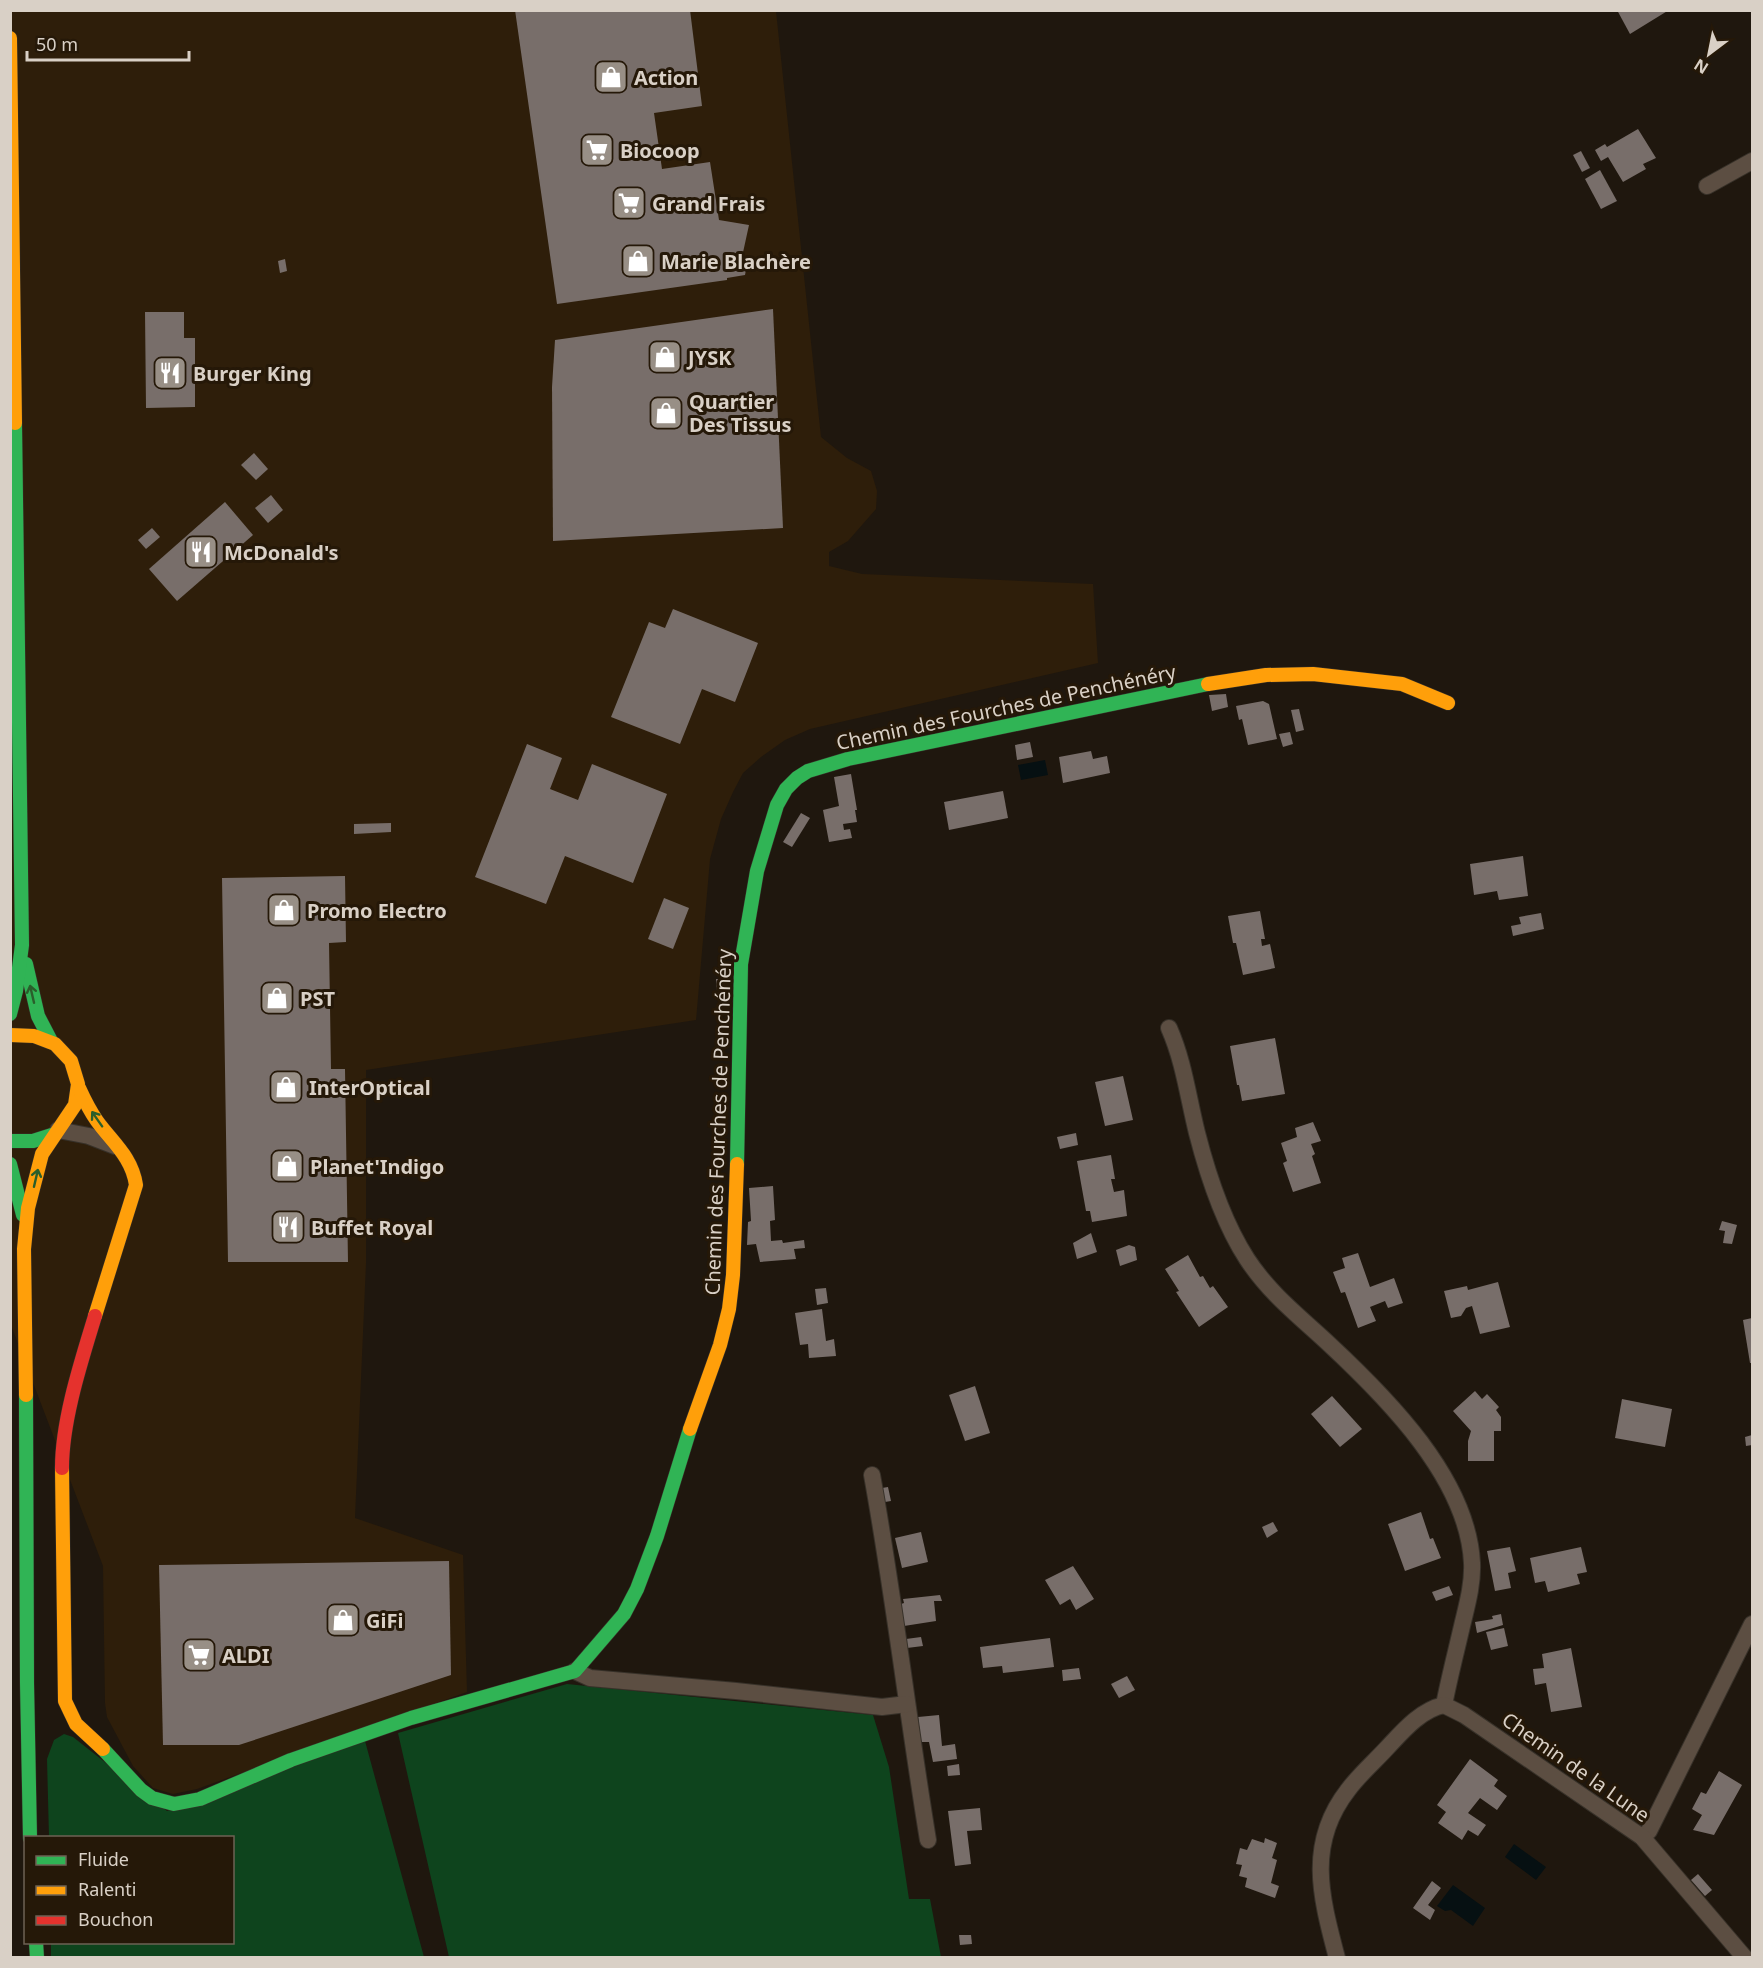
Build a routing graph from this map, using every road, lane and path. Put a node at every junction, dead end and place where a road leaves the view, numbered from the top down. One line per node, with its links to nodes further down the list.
1 (10, 38): 5 (street)
2 (1752, 161): 3 (street)
3 (1707, 186)
4 (1448, 703): 18 (street, Chemin des Fourches de Penchénéry)
5 (22, 945): 6 (street); 9 (street, one-way to 5)
6 (10, 1014)
7 (1169, 1029): 21 (street)
8 (10, 1035): 9 (street)
9 (51, 1041): 10 (street)
10 (79, 1088): 11 (street); 13 (street, one-way to 10)
11 (57, 1132): 12 (street); 13 (street); 15 (street, one-way to 11)
12 (10, 1141)
13 (120, 1148): 18 (street)
14 (10, 1164): 15 (street)
15 (26, 1226): 19 (street)
16 (872, 1475): 20 (street)
17 (1752, 1624): 23 (street)
18 (574, 1671): 20 (street)
19 (19, 1686): 22 (street)
20 (907, 1704): 24 (street)
21 (1444, 1706): 23 (street, Chemin de la Lune); 25 (street)
22 (30, 1836)
23 (1642, 1838): 26 (street, Chemin de la Lune)
24 (928, 1840)
25 (1337, 1958)
26 (1745, 1958)

